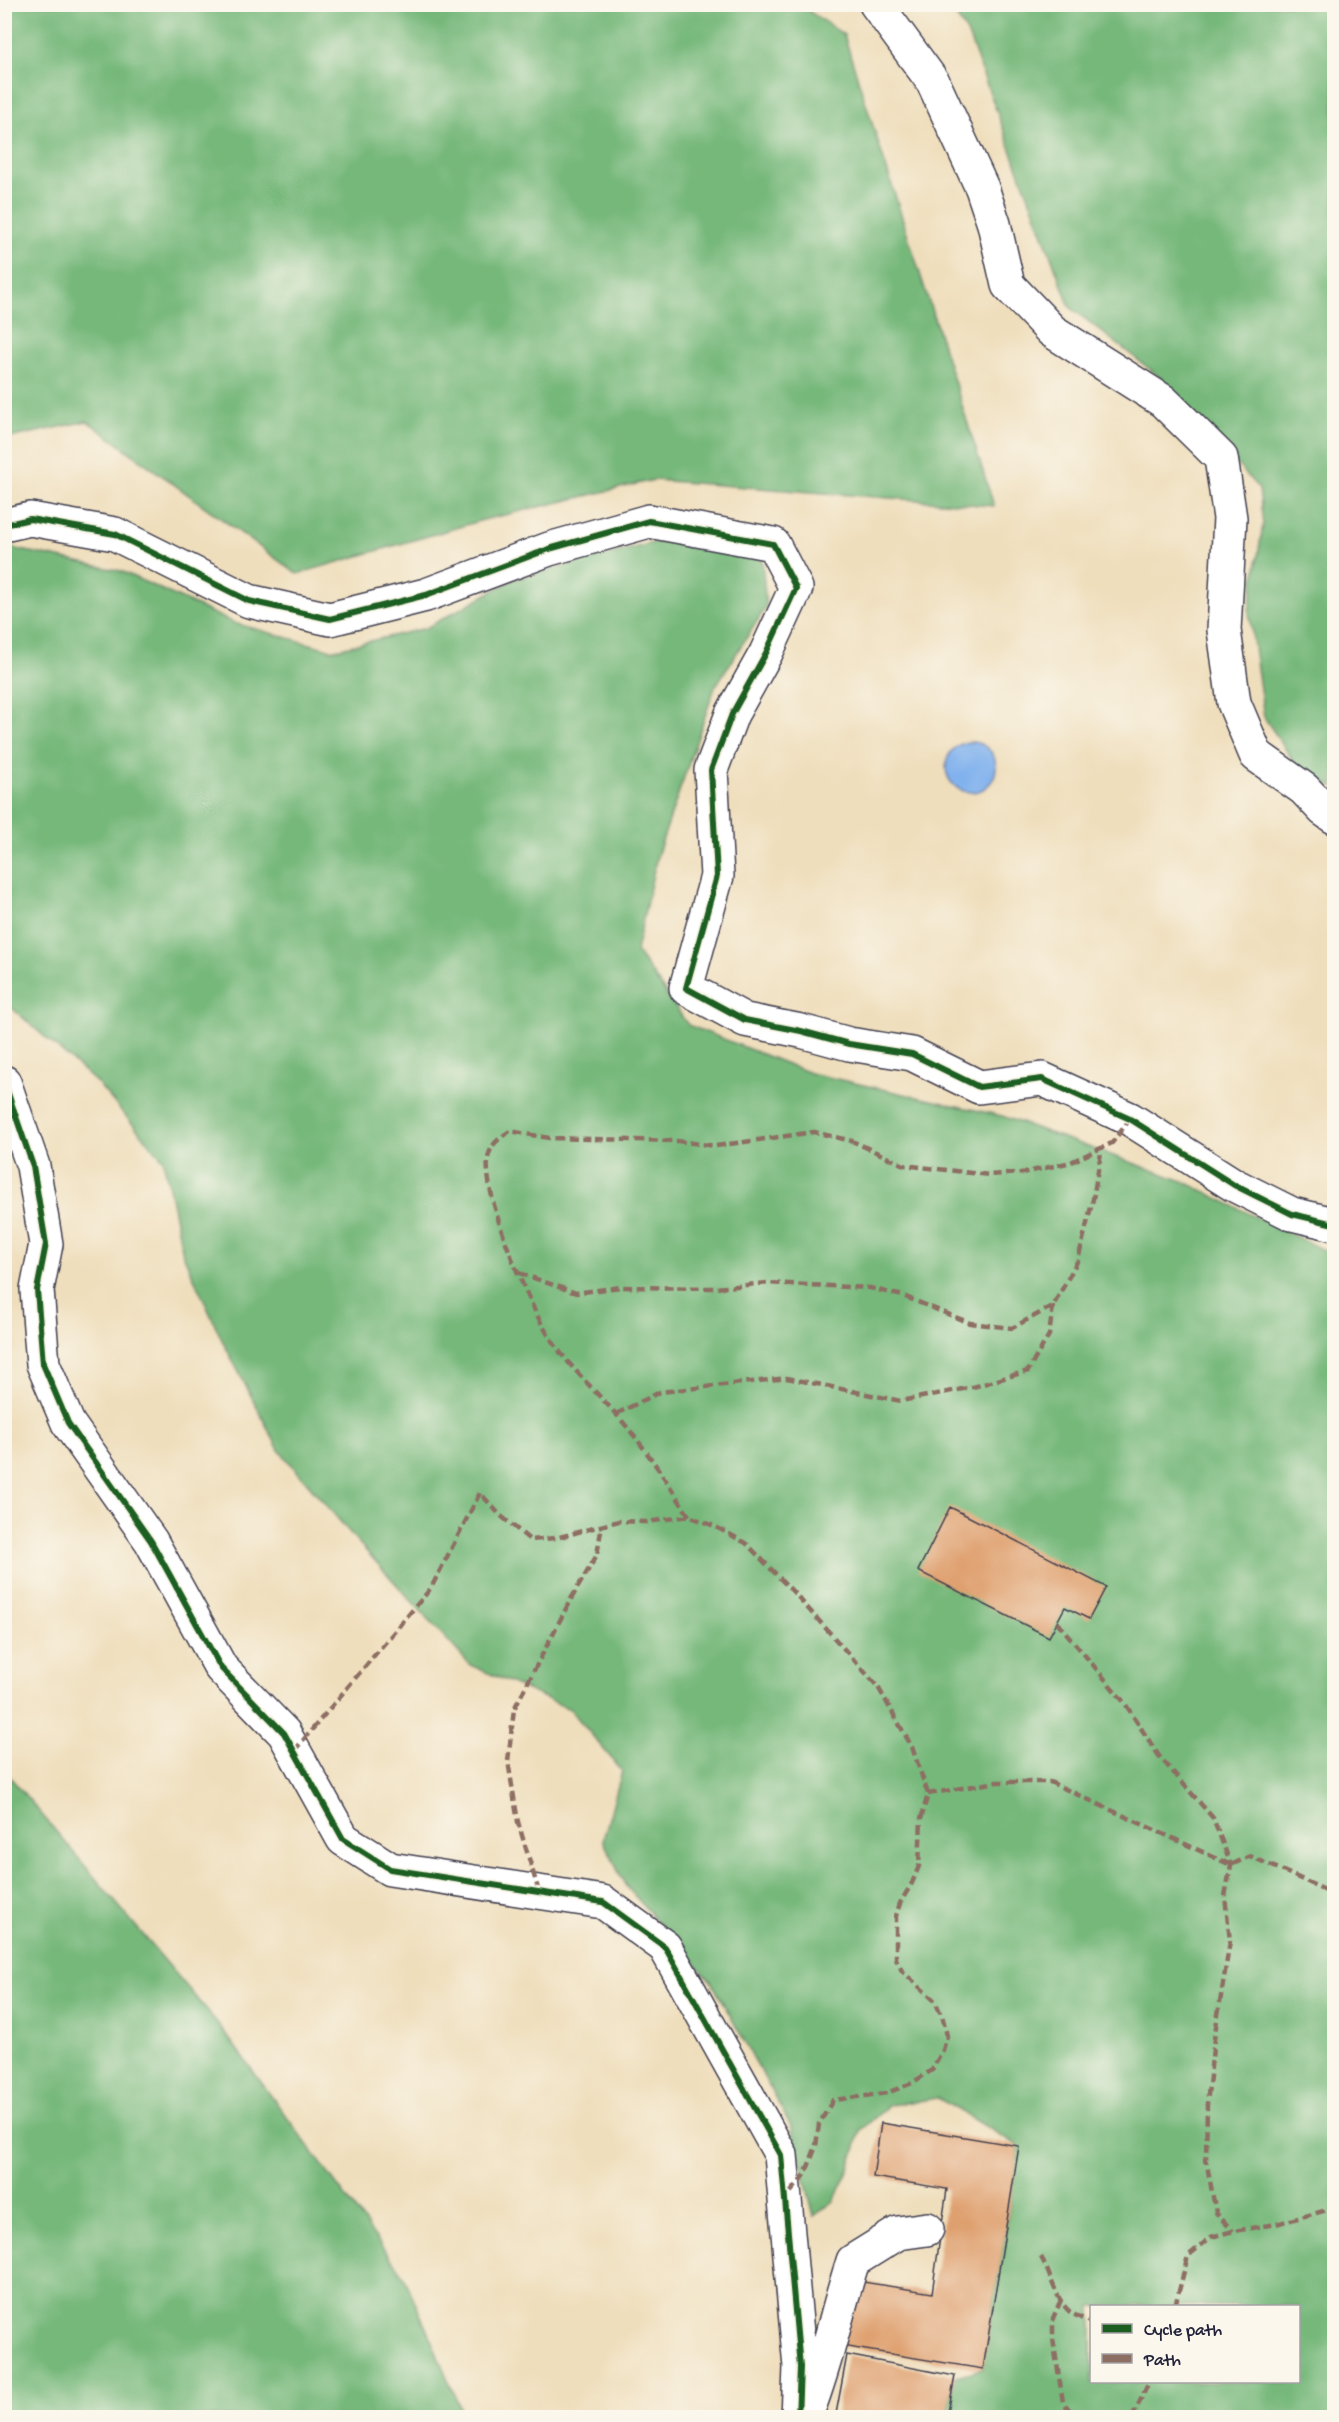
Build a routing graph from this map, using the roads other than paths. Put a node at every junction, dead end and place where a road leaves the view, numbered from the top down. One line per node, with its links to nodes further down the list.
1 (876, 4): 3 (street)
2 (4, 525): 5 (street)
3 (1335, 817)
4 (4, 1082): 7 (street)
5 (1335, 1224)
6 (927, 2229): 8 (street)
7 (798, 2418)
8 (805, 2418)

